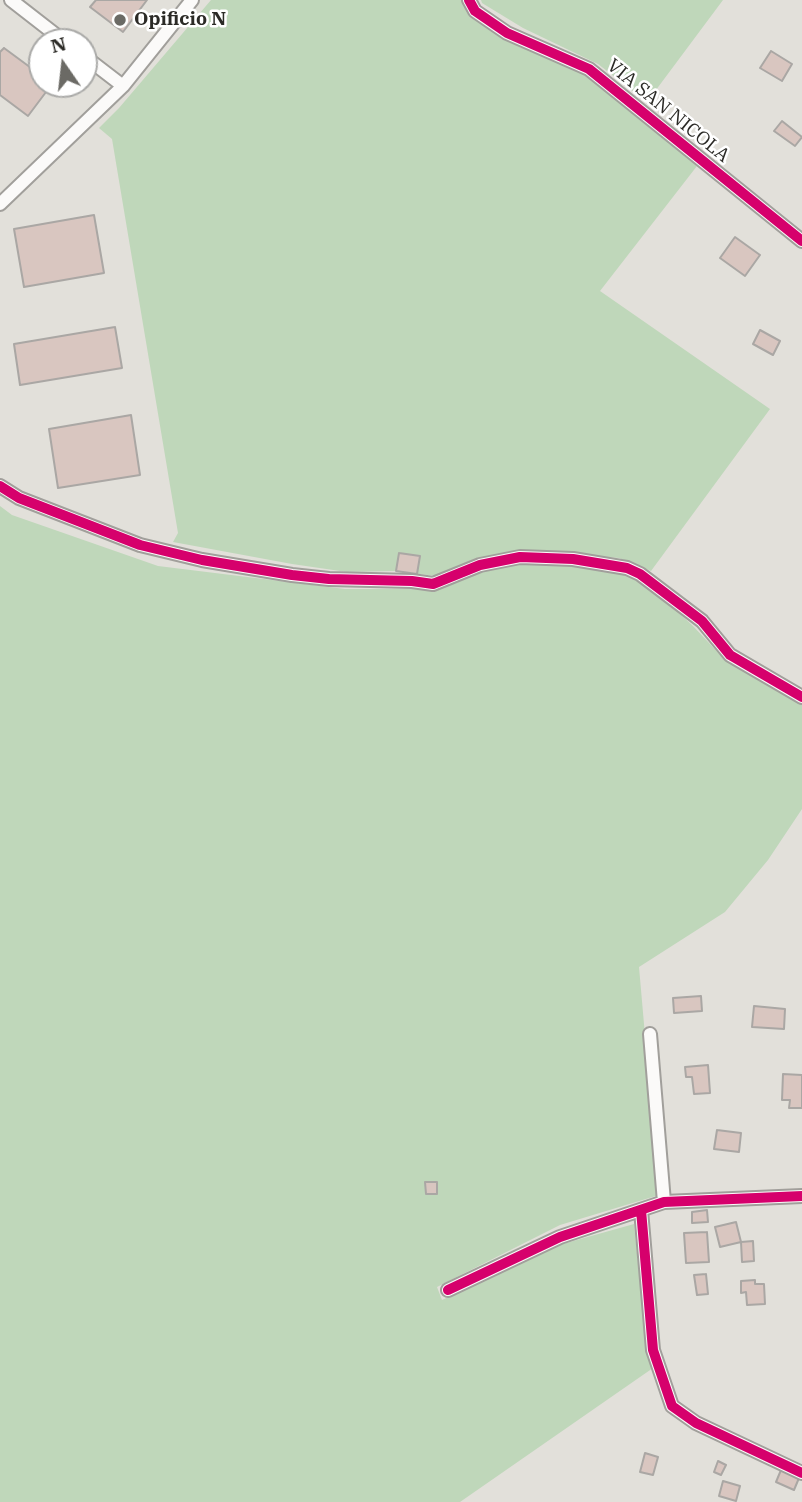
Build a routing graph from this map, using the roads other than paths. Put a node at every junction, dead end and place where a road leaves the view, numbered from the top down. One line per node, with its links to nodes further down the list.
1 (11, 0): 4 (street)
2 (192, 0): 6 (street)
3 (469, 0): 8 (street, VIA SAN NICOLA)
4 (47, 28)
5 (98, 67): 6 (street)
6 (123, 86): 7 (street)
7 (0, 204)
8 (802, 241)
9 (0, 486): 10 (street)
10 (802, 697)
11 (650, 1034): 13 (street)
12 (802, 1196): 13 (street)
13 (664, 1202): 14 (street)
14 (641, 1210): 15 (street); 16 (street)
15 (449, 1290)
16 (802, 1473)

